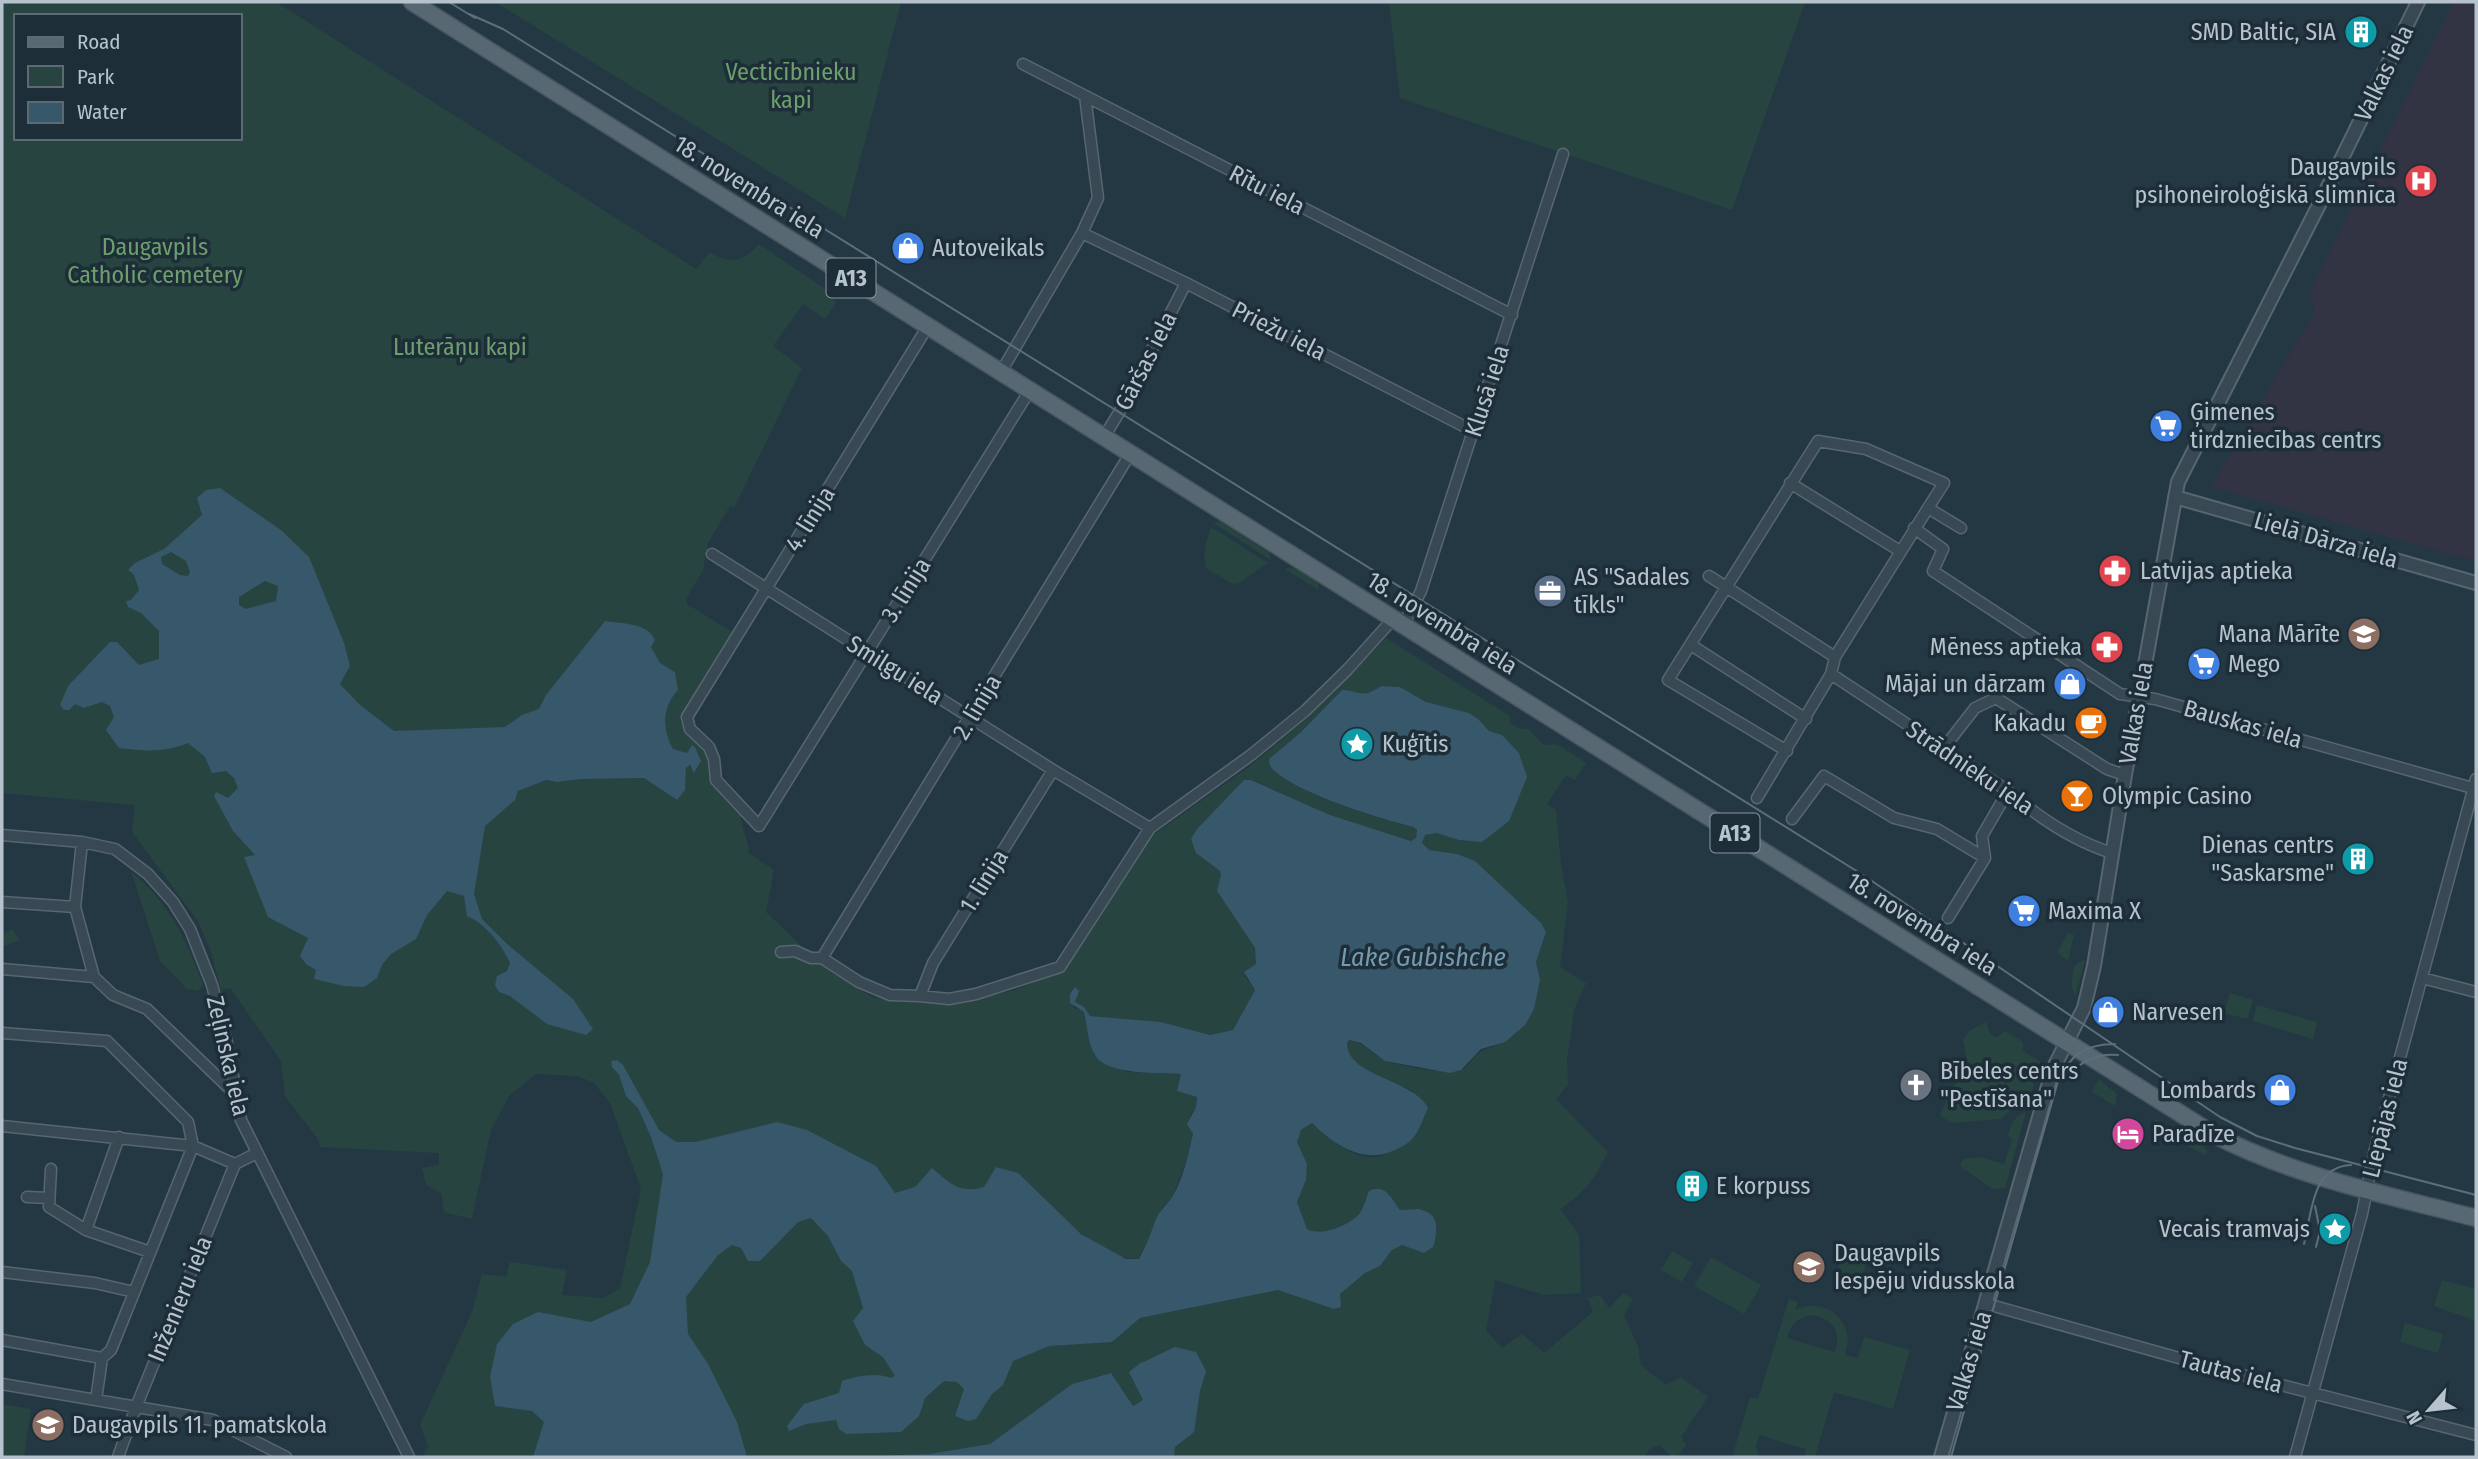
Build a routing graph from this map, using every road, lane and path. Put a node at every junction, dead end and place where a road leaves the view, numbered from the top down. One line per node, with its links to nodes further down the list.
1 (412, 2): 9 (main road, 18. novembra iela / A13)
2 (2418, 2): 16 (street, Valkas iela)
3 (1023, 64): 4 (street, Rītu iela)
4 (1085, 96): 6 (street); 8 (street, Rītu iela)
5 (1563, 154): 8 (street, Klusā iela)
6 (1082, 233): 7 (street, Priežu iela); 10 (street)
7 (1186, 283): 12 (street, Priežu iela); 13 (street, Gāršas iela)
8 (1512, 315): 12 (street, Klusā iela)
9 (928, 326): 10 (main road, 18. novembra iela / A13); 25 (street, 4. līnija)
10 (1001, 372): 11 (main road, 18. novembra iela / A13)
11 (1030, 390): 13 (main road, 18. novembra iela / A13); 28 (street, 3. līnija)
12 (1475, 432): 26 (street, Klusā iela)
13 (1104, 438): 14 (main road, 18. novembra iela / A13)
14 (1130, 454): 26 (main road, 18. novembra iela / A13); 32 (street, 2. līnija)
15 (1790, 483): 17 (street); 20 (street); 24 (street)
16 (2175, 497): 23 (street, Lielā Dārza iela); 31 (street, Valkas iela)
17 (1928, 508): 18 (street); 19 (street)
18 (1914, 528): 20 (street); 31 (street, Bauskas iela)
19 (1961, 528)
20 (1900, 551): 29 (street)
21 (712, 554): 25 (street, Smilgu iela)
22 (1709, 576): 24 (street)
23 (2476, 583)
24 (1727, 588): 27 (street); 29 (street)
25 (767, 589): 28 (street, Smilgu iela); 42 (street, 4. līnija)
26 (1398, 622): 43 (street); 59 (main road, 18. novembra iela / A13)
27 (1690, 645): 33 (street); 35 (street)
28 (867, 652): 32 (street, Smilgu iela); 42 (street, 3. līnija)
29 (1835, 657): 30 (street)
30 (1831, 674): 33 (street); 34 (street, Strādnieku iela)
31 (2140, 696): 37 (street, Valkas iela); 38 (street, Bauskas iela)
32 (970, 718): 36 (street, Smilgu iela); 52 (street, 2. līnija)
33 (1807, 719): 35 (street)
34 (1943, 749): 37 (street); 39 (street, Strādnieku iela)
35 (1787, 751): 40 (street)
36 (1053, 769): 43 (street, Smilgu iela); 57 (street, 1. līnija)
37 (2125, 775): 46 (street, Valkas iela)
38 (2475, 785): 55 (street, Liepājas iela)
39 (2008, 791): 46 (street, Strādnieku iela); 47 (street)
40 (1757, 798)
41 (1792, 819): 47 (street)
42 (759, 826)
43 (1150, 828): 57 (street)
44 (2, 835): 45 (street, Zeļinska iela)
45 (82, 842): 49 (street); 60 (street, Zeļinska iela)
46 (2112, 852): 59 (street, Valkas iela)
47 (1985, 858): 50 (street)
48 (2, 902): 49 (street)
49 (75, 907): 54 (street)
50 (1948, 918)
51 (780, 952): 52 (street)
52 (822, 958): 57 (street)
53 (2, 969): 54 (street)
54 (94, 977): 60 (street)
55 (2422, 978): 56 (street); 67 (street, Liepājas iela)
56 (2476, 992)
57 (920, 996)
58 (2, 1033): 63 (street)
59 (2067, 1042): 67 (main road, 18. novembra iela / A13); 75 (street, Valkas iela)
60 (236, 1094): 64 (street, Zeļinska iela)
61 (2, 1126): 62 (street)
62 (119, 1137): 63 (street); 71 (street)
63 (193, 1146): 65 (street); 72 (street)
64 (257, 1153): 65 (street); 85 (street, Zeļinska iela)
65 (235, 1164): 81 (street, Inženieru iela)
66 (51, 1170): 69 (street)
67 (2367, 1190): 70 (main road, 18. novembra iela / A13); 79 (street, Liepājas iela)
68 (27, 1197): 69 (street)
69 (49, 1198): 71 (street)
70 (2476, 1218)
71 (86, 1230): 72 (street)
72 (150, 1252): 74 (street)
73 (2, 1272): 74 (street)
74 (134, 1292): 77 (street)
75 (1987, 1304): 79 (street, Tautas iela); 86 (street, Valkas iela)
76 (2, 1340): 77 (street)
77 (102, 1358): 80 (street)
78 (2, 1384): 80 (street)
79 (2313, 1393): 82 (street, Tautas iela); 87 (street, Liepājas iela)
80 (96, 1400): 81 (street)
81 (136, 1407): 83 (street, Inženieru iela); 84 (street)
82 (2476, 1435)
83 (118, 1457)
84 (286, 1457)
85 (409, 1457)
86 (1941, 1457)
87 (2295, 1457)

